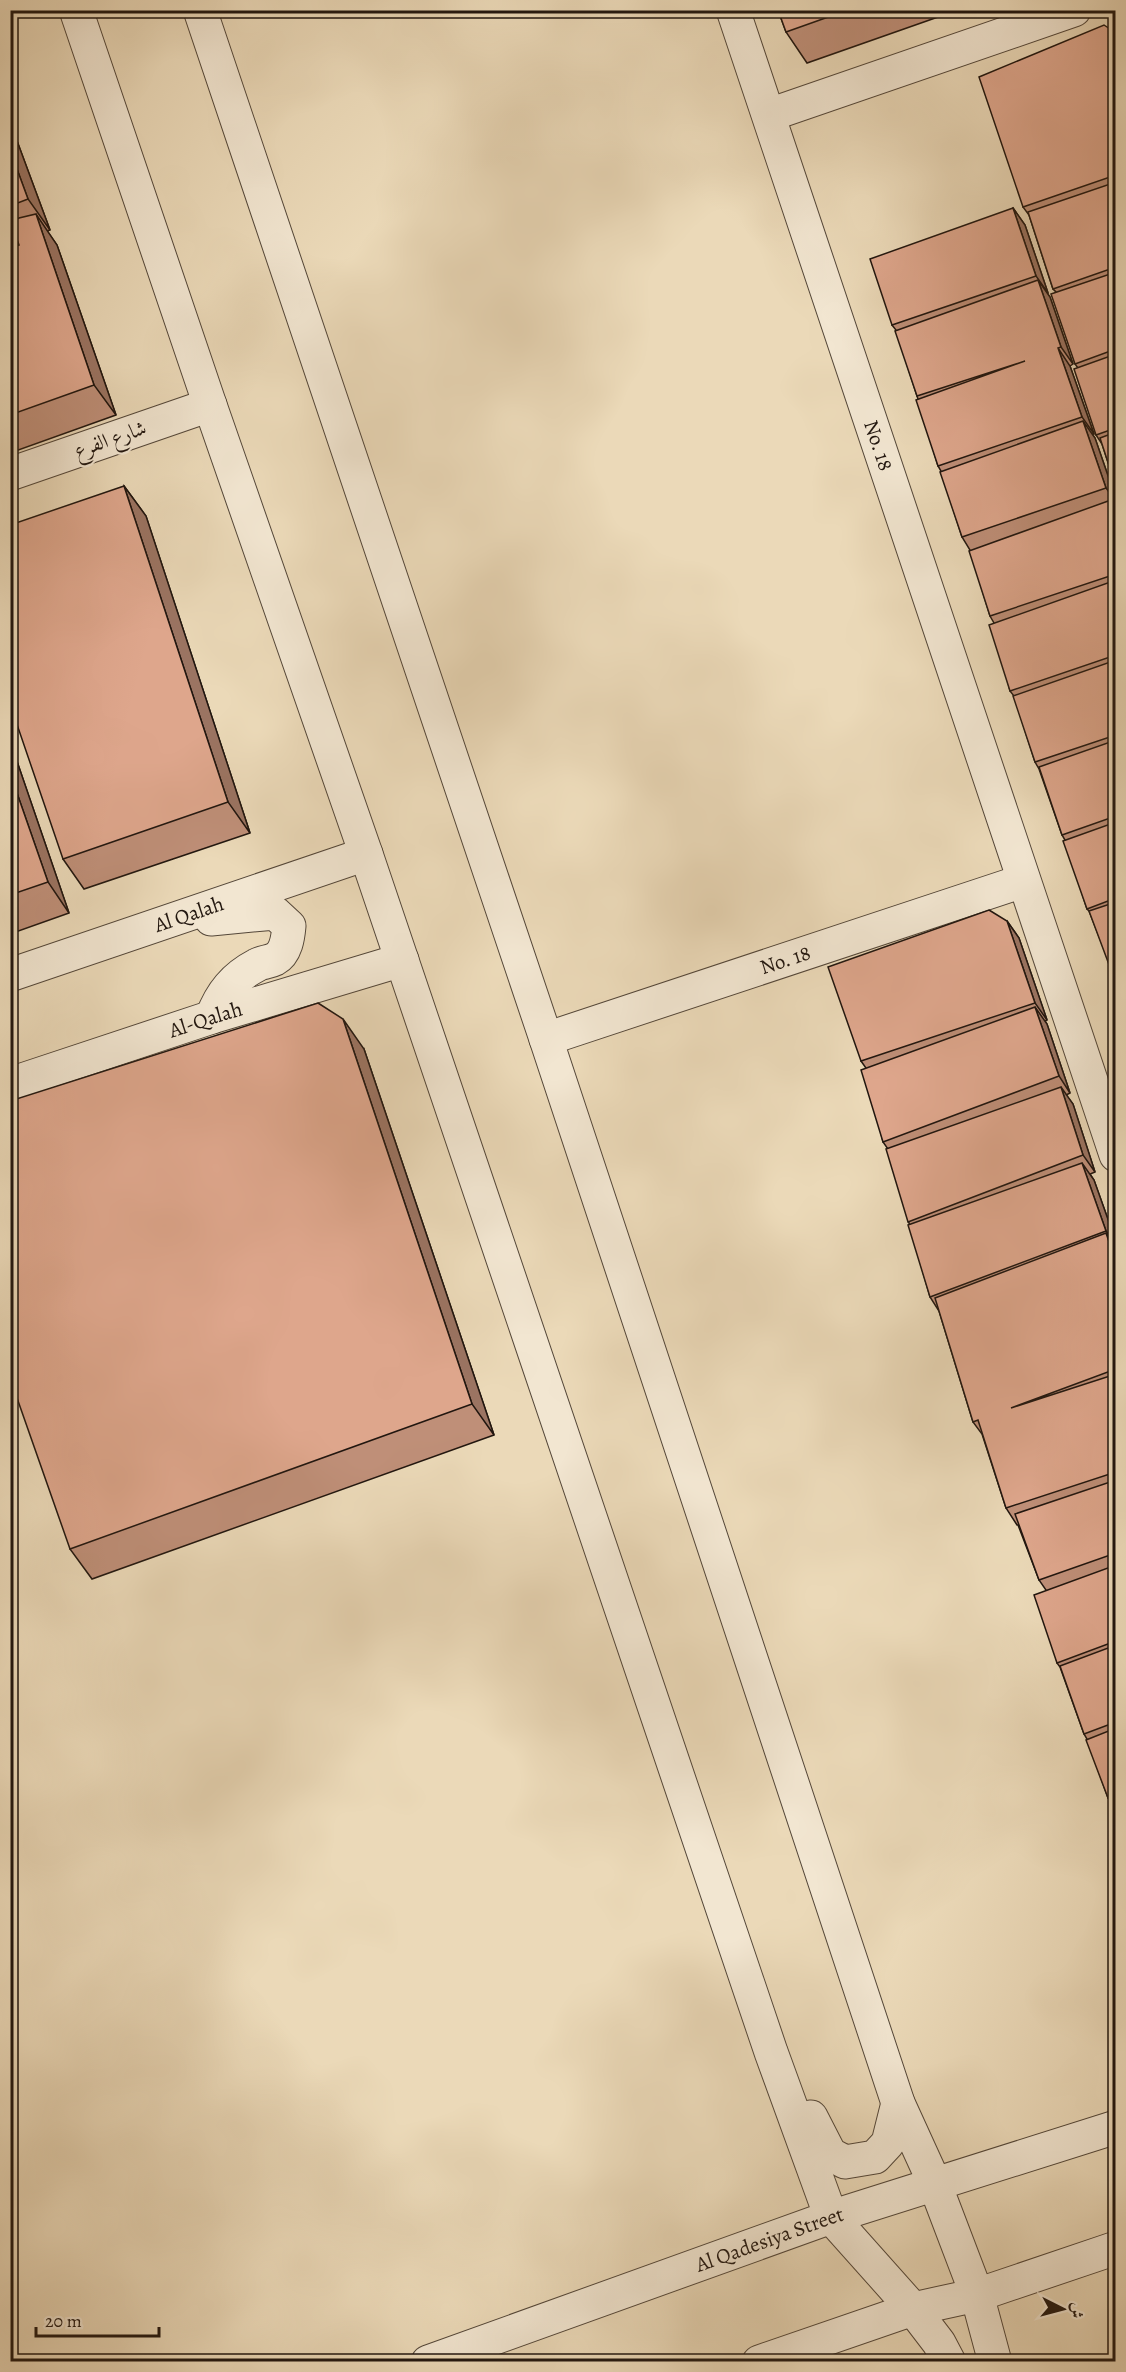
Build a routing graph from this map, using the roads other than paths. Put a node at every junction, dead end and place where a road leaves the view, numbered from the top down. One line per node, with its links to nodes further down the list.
1 (76, 10): 6 (street)
2 (200, 10): 14 (street)
3 (733, 10): 5 (street, No. 18)
4 (1074, 10): 5 (street)
5 (769, 115): 9 (street, No. 18)
6 (210, 405): 7 (street, شارع الفرع); 8 (street)
7 (10, 474)
8 (366, 854): 10 (street, Al Qalah); 11 (street)
9 (1023, 881): 14 (street, No. 18); 16 (street, No. 18)
10 (182, 917): 12 (street, Al Qalah); 13 (street)
11 (402, 960): 13 (street, Al-Qalah); 17 (street)
12 (10, 975)
13 (212, 1017): 15 (street, Al-Qalah)
14 (546, 1039): 18 (street)
15 (10, 1084)
16 (1116, 1155)
17 (771, 2052): 18 (street); 21 (street)
18 (898, 2103): 20 (street)
19 (1116, 2127): 20 (street, Al Qadesiya Street)
20 (934, 2182): 21 (street, Al Qadesiya Street); 23 (street)
21 (831, 2217): 24 (street); 25 (street, Al Qadesiya Street)
22 (1116, 2248): 23 (street)
23 (977, 2295): 24 (street); 28 (street)
24 (913, 2309): 26 (street); 27 (street)
25 (428, 2361)
26 (759, 2361)
27 (949, 2361)
28 (995, 2361)

